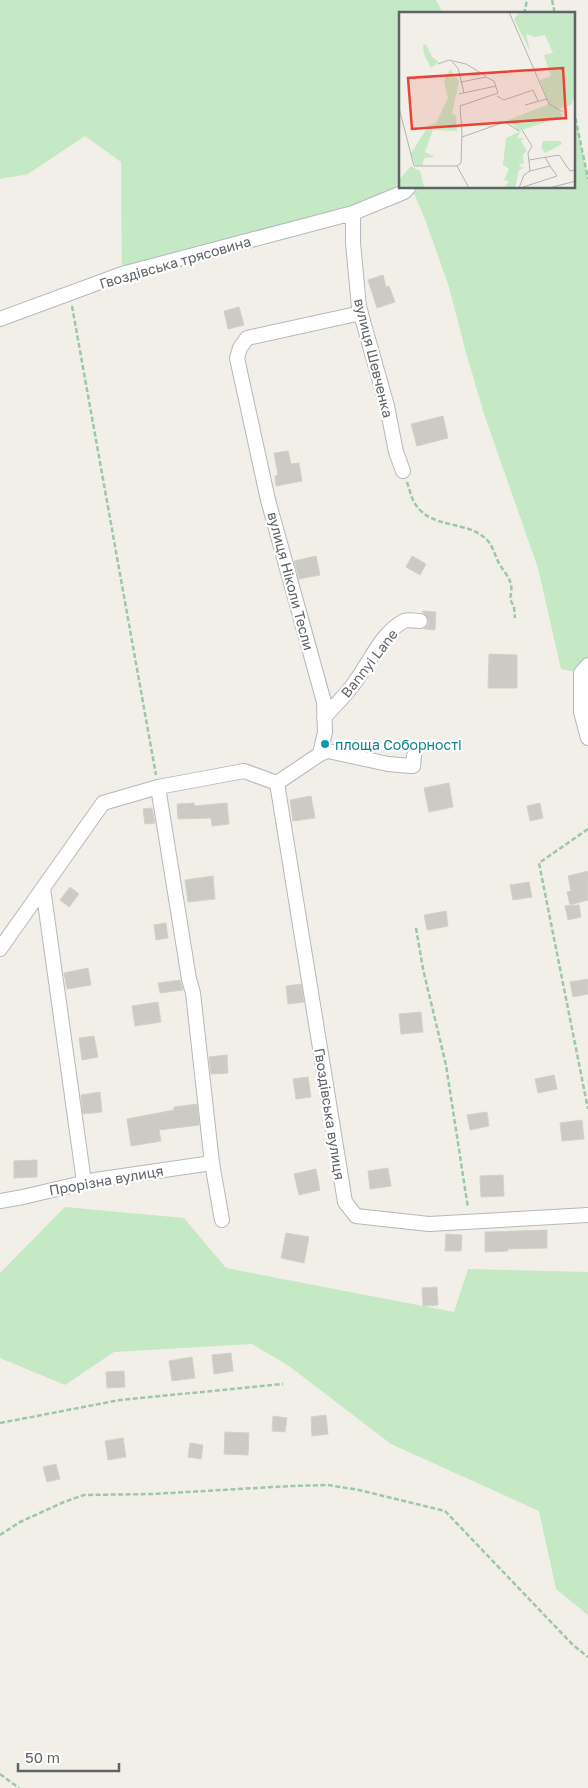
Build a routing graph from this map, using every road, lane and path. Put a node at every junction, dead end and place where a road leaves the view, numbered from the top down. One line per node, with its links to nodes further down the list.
1 (576, 120): 2 (path)
2 (588, 179)
3 (407, 189): 4 (street, Гвоздівська трясовина)
4 (353, 213): 5 (street, Гвоздівська трясовина); 6 (street, вулиця Шевченка)
5 (70, 294): 7 (street, Гвоздівська трясовина); 17 (path)
6 (361, 313): 8 (street, вулиця Шевченка); 12 (street, вулиця Ніколи Тесли)
7 (0, 319)
8 (403, 471): 9 (path)
9 (514, 618)
10 (420, 621): 12 (street, Bannyi Lane)
11 (588, 665): 13 (street)
12 (324, 718): 14 (street, вулиця Ніколи Тесли)
13 (588, 738)
14 (320, 754): 15 (street); 16 (street)
15 (412, 761)
16 (275, 782): 17 (street); 28 (street, Гвоздівська вулиця)
17 (158, 787): 19 (street); 23 (street)
18 (588, 829): 22 (path)
19 (43, 888): 21 (street); 24 (street)
20 (416, 928): 28 (path)
21 (0, 949)
22 (588, 1109)
23 (212, 1163): 24 (street, Прорізна вулиця); 27 (street)
24 (84, 1182): 25 (street, Прорізна вулиця)
25 (0, 1200)
26 (588, 1215): 28 (street, Гвоздівська вулиця)
27 (222, 1220)
28 (470, 1222)
29 (283, 1384): 30 (path)
30 (0, 1422)
31 (0, 1535): 32 (path)
32 (588, 1657)
33 (0, 1774): 34 (path)
34 (19, 1788)

